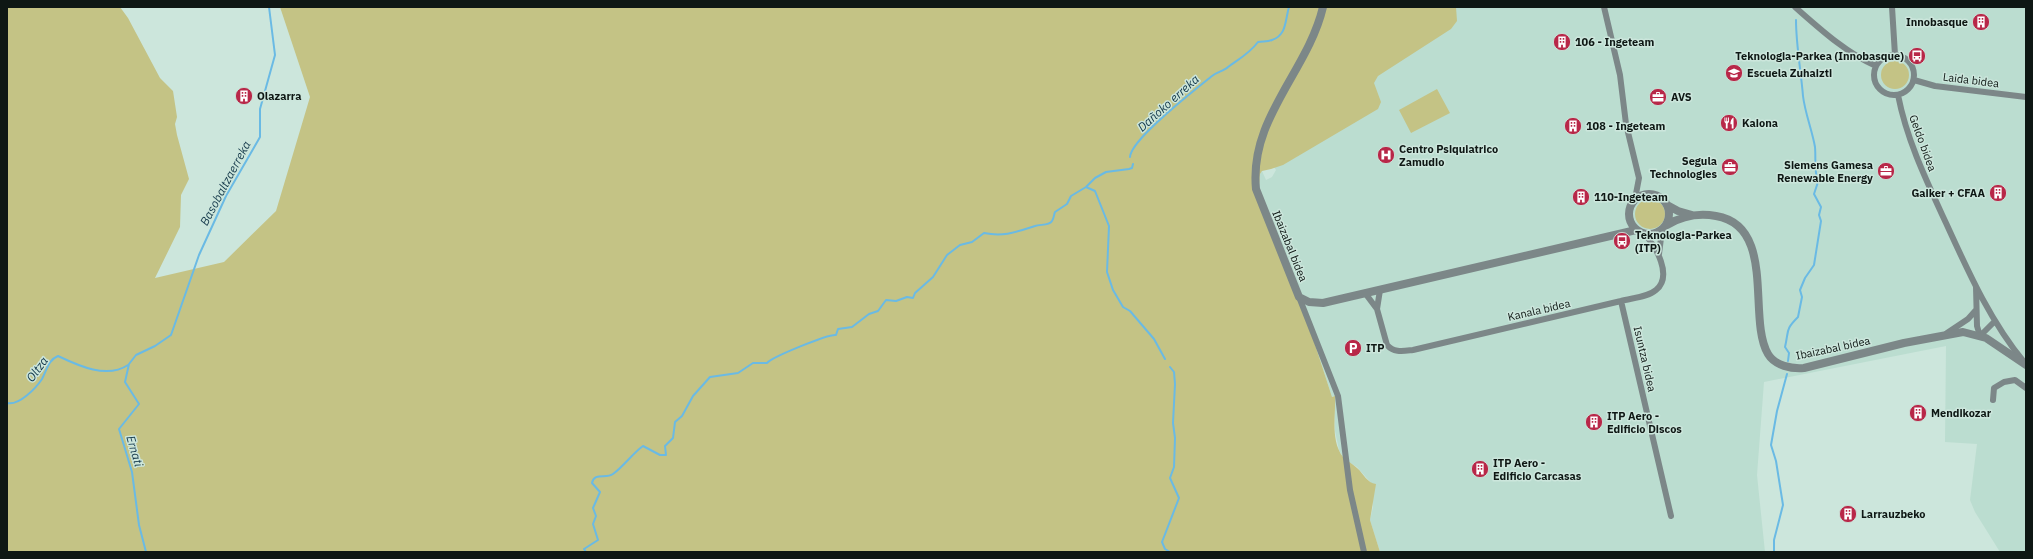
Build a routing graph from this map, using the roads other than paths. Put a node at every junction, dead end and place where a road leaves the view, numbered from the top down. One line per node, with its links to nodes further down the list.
1 (1323, 7): 20 (street, Ibaizabal bidea)
2 (1604, 7): 10 (street)
3 (1795, 7): 6 (street)
4 (1892, 7): 5 (street)
5 (1895, 55): 6 (street); 7 (street)
6 (1876, 66): 8 (street)
7 (1914, 80): 8 (street); 9 (street, Laida bidea)
8 (1898, 95): 17 (street, Geldo bidea)
9 (2026, 97)
10 (1636, 199): 11 (street); 14 (street)
11 (1667, 205): 12 (street, Ibaizabal bidea); 13 (street)
12 (1696, 215): 13 (street, Ibaizabal bidea); 25 (street, Ibaizabal bidea)
13 (1665, 227): 15 (street); 16 (street, Kanala bidea)
14 (1636, 230): 15 (street); 18 (street, Ibaizabal bidea)
15 (1644, 234): 16 (street, Kanala bidea)
16 (1659, 257): 21 (street, Kanala bidea)
17 (1976, 284): 23 (street); 24 (street, Geldo bidea)
18 (1380, 290): 19 (street, Ibaizabal bidea); 22 (street)
19 (1365, 293): 20 (street, Ibaizabal bidea); 22 (street)
20 (1299, 297): 31 (street)
21 (1621, 302): 22 (street, Kanala bidea); 30 (street, Isuntza bidea)
22 (1377, 309)
23 (1976, 310): 25 (street); 26 (street)
24 (1995, 321): 26 (street); 27 (street, Geldo bidea)
25 (1947, 333): 26 (street, Ibaizabal bidea)
26 (1980, 336): 27 (street, Ibaizabal bidea)
27 (2026, 365)
28 (2026, 388): 29 (street)
29 (1994, 400)
30 (1671, 516)
31 (1364, 552)

